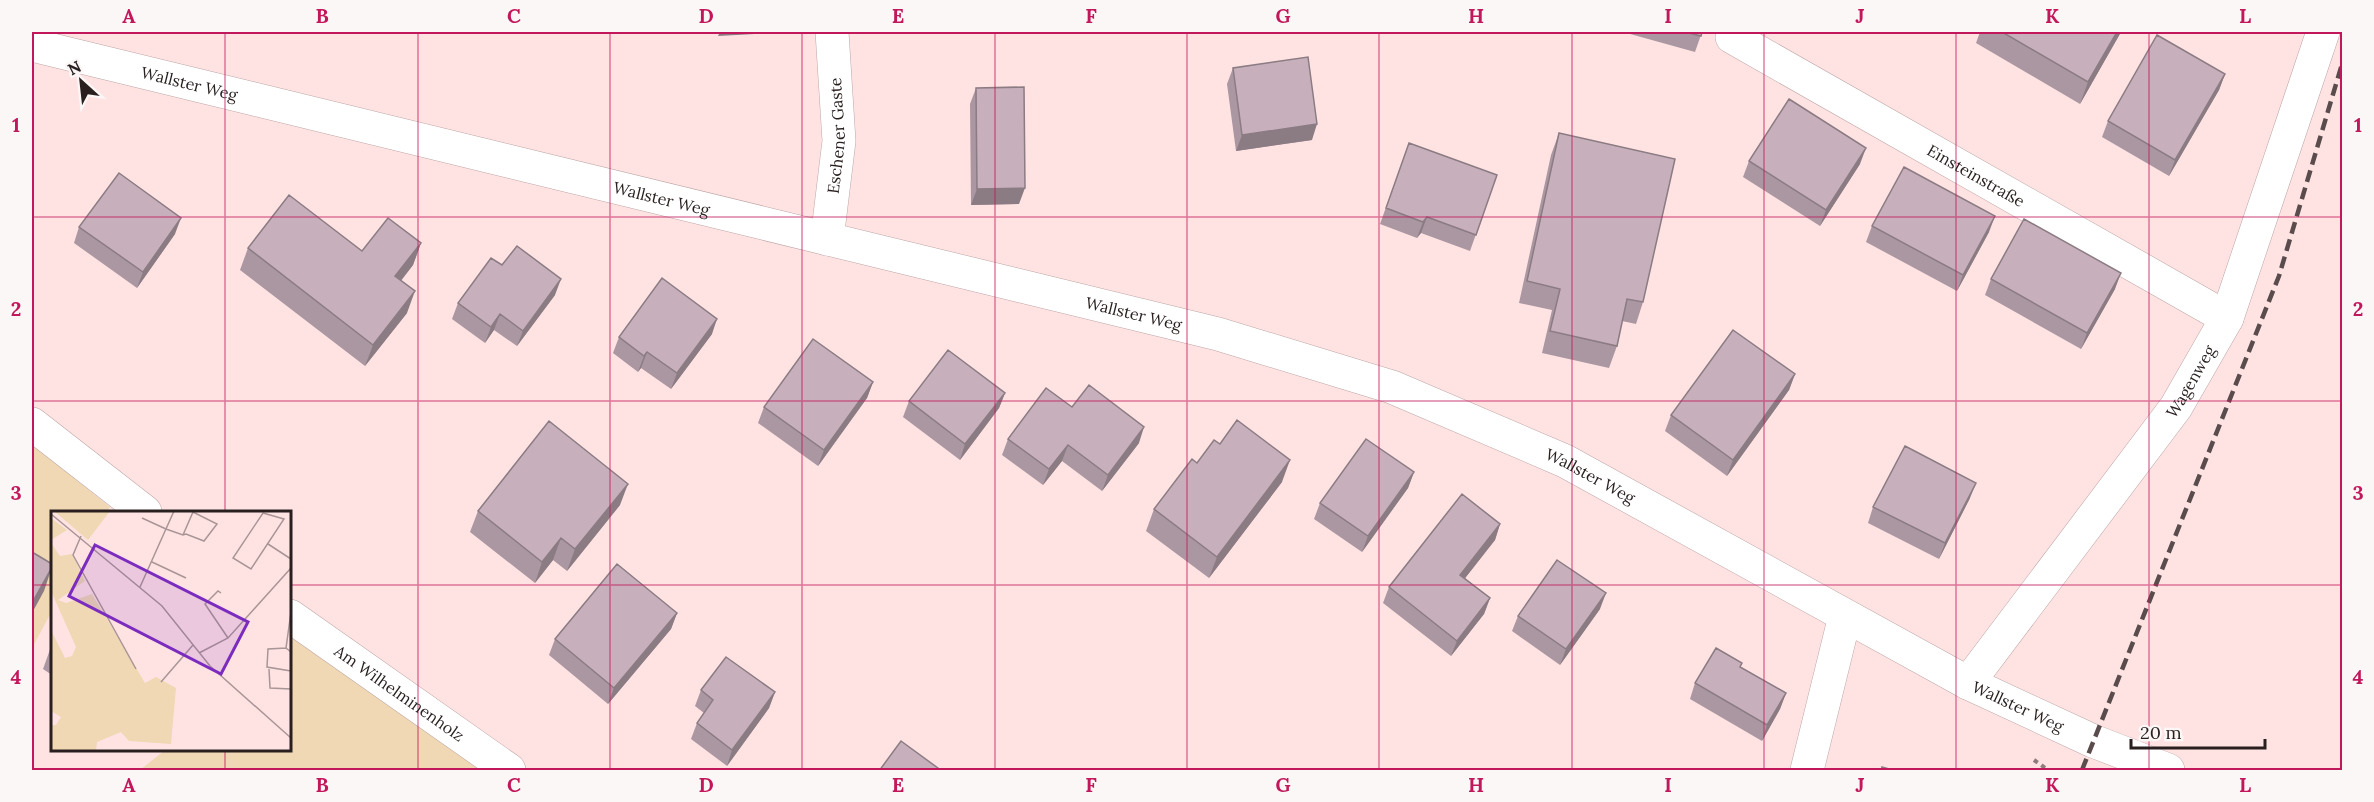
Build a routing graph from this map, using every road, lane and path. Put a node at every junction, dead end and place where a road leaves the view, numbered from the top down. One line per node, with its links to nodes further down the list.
1 (832, 32): 5 (street, Eschener Gaste)
2 (1734, 32): 6 (street, Einsteinstraße)
3 (2323, 32): 6 (street, Wagenweg)
4 (32, 45): 5 (street, Wallster Weg)
5 (827, 239): 9 (street, Wallster Weg)
6 (2227, 318): 11 (street, Wagenweg)
7 (32, 424): 8 (street)
8 (142, 511)
9 (1845, 616): 11 (street, Wallster Weg); 14 (street)
10 (291, 617): 13 (street, Am Wilhelminenholz)
11 (1968, 683): 16 (street, Wallster Weg)
12 (2031, 758): 15 (path)
13 (509, 771)
14 (1807, 771)
15 (2048, 771)
16 (2168, 771)

